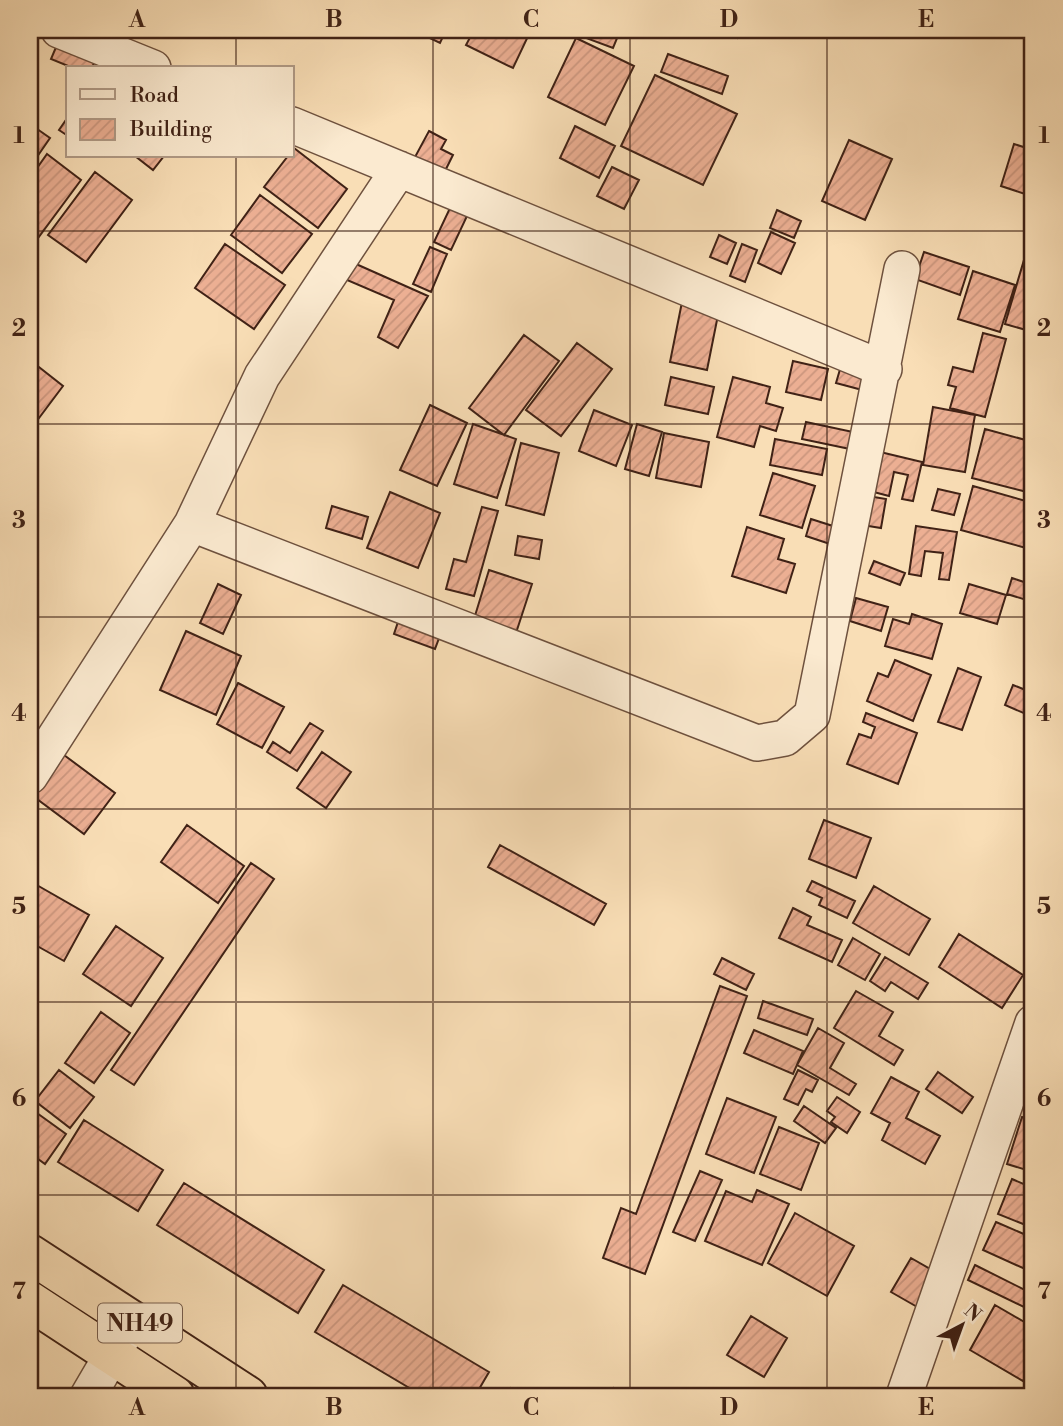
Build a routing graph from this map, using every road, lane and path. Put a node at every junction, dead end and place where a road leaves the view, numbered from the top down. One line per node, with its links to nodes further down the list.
1 (59, 30): 2 (street)
2 (148, 66)
3 (294, 126): 4 (street)
4 (399, 169): 6 (street); 7 (street)
5 (902, 269): 6 (street)
6 (884, 369): 7 (street)
7 (192, 524): 8 (street)
8 (30, 776)
9 (1033, 1023): 17 (street)
10 (30, 1254): 12 (highway, NH49)
11 (30, 1301): 13 (highway, NH49)
12 (133, 1319): 13 (street); 16 (highway, NH49)
13 (113, 1355): 14 (street); 15 (highway, NH49)
14 (88, 1396)
15 (174, 1396)
16 (248, 1396)
17 (904, 1396)

